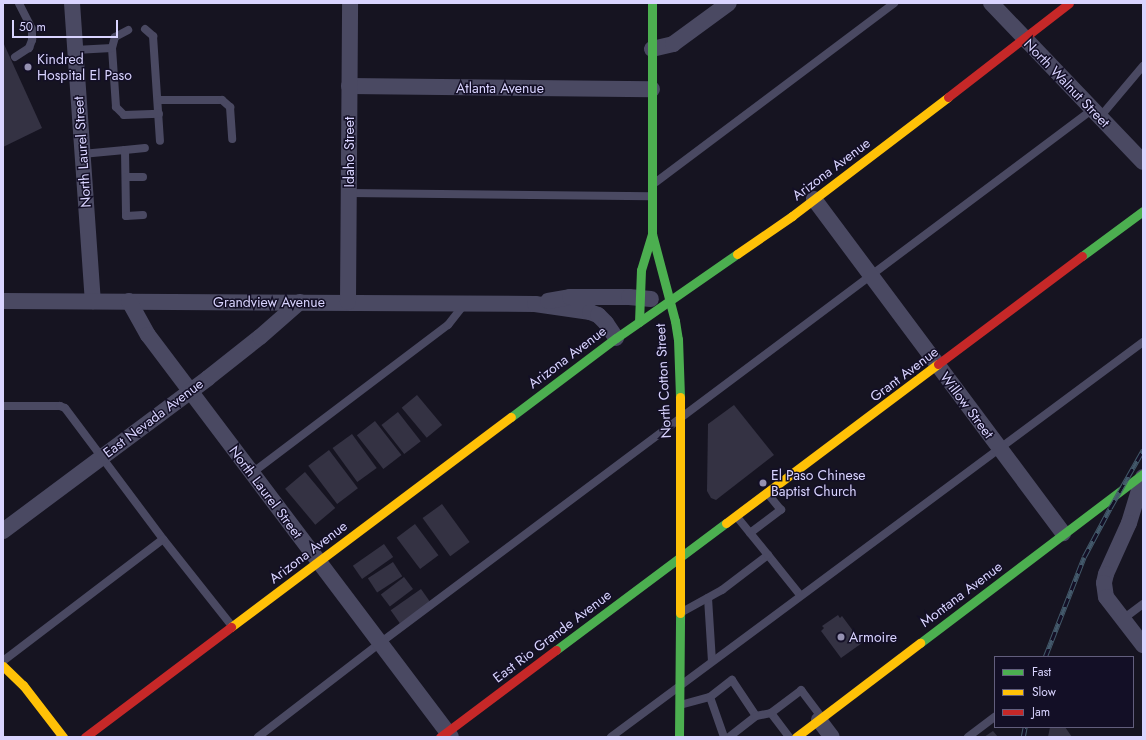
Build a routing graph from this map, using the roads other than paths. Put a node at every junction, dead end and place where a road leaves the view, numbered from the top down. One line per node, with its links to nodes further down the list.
1 (19, 3): 15 (lane)
2 (72, 3): 14 (street, North Laurel Street)
3 (350, 3): 17 (street, Idaho Street)
4 (652, 3): 13 (main road, North Cotton Street)
5 (729, 3): 13 (street)
6 (894, 3): 30 (lane)
7 (991, 3): 11 (street, North Walnut Street)
8 (1069, 3): 11 (main road, Arizona Avenue)
9 (145, 29): 19 (lane)
10 (128, 30): 12 (lane)
11 (1025, 39): 20 (street, North Walnut Street); 33 (main road, Arizona Avenue)
12 (112, 48): 14 (lane); 21 (lane)
13 (652, 49): 18 (main road, North Cotton Street)
14 (75, 50): 26 (street, North Laurel Street)
15 (16, 57)
16 (1143, 66): 20 (lane)
17 (349, 86): 18 (street, Atlanta Avenue); 31 (street, Idaho Street)
18 (652, 89): 30 (main road, North Cotton Street)
19 (158, 100): 21 (lane); 22 (lane)
20 (1096, 113): 27 (street, North Walnut Street); 37 (lane)
21 (159, 114): 23 (lane)
22 (232, 139)
23 (160, 141)
24 (145, 148): 25 (lane)
25 (125, 150): 26 (lane); 28 (lane)
26 (82, 154): 40 (street, North Laurel Street)
27 (1143, 162)
28 (126, 177): 29 (lane); 35 (lane)
29 (143, 177)
30 (652, 185): 32 (main road, North Cotton Street)
31 (348, 193): 32 (lane); 44 (street, Idaho Street)
32 (652, 196): 36 (main road, North Cotton Street)
33 (814, 199): 37 (street, Willow Street); 42 (main road, Arizona Avenue)
34 (1143, 211): 50 (main road, Grant Avenue)
35 (143, 215)
36 (652, 234): 38 (main road); 42 (main road, North Cotton Street)
37 (870, 276): 50 (street, Willow Street); 53 (lane)
38 (641, 299): 42 (street, Grandview Avenue); 46 (street, Grandview Avenue); 47 (main road)
39 (3, 301): 40 (street, Grandview Avenue)
40 (93, 301): 41 (street, Grandview Avenue)
41 (129, 301): 43 (street, Grandview Avenue); 51 (street, North Laurel Street)
42 (669, 301): 47 (main road, Arizona Avenue); 53 (main road, North Cotton Street)
43 (300, 302): 44 (street, Grandview Avenue); 51 (street, East Nevada Avenue)
44 (348, 302): 45 (street, Grandview Avenue)
45 (465, 303): 46 (street, Grandview Avenue); 56 (lane)
46 (535, 304): 48 (street, Grandview Avenue)
47 (640, 322): 48 (main road, Arizona Avenue)
48 (616, 338): 66 (main road, Arizona Avenue)
49 (1143, 342): 54 (lane)
50 (938, 366): 54 (street, Willow Street); 58 (main road, Grant Avenue)
51 (190, 390): 55 (street, East Nevada Avenue); 56 (street, North Laurel Street)
52 (3, 406): 55 (lane)
53 (681, 418): 65 (main road, North Cotton Street); 73 (lane)
54 (999, 448): 62 (street, Willow Street); 67 (lane)
55 (101, 457): 60 (street, East Nevada Avenue); 63 (lane)
56 (252, 473): 66 (street, North Laurel Street)
57 (1143, 475): 62 (main road, Montana Avenue); 71 (street)
58 (767, 493): 59 (main road, Grant Avenue); 61 (lane)
59 (736, 516): 61 (lane); 65 (main road, Grant Avenue)
60 (3, 530)
61 (750, 533): 64 (lane)
62 (1063, 533): 84 (main road, Montana Avenue)
63 (163, 539): 72 (lane); 75 (lane)
64 (768, 555): 67 (lane); 68 (lane)
65 (680, 557): 70 (main road, North Cotton Street); 85 (main road, East Rio Grande Avenue)
66 (318, 562): 72 (main road, Arizona Avenue); 73 (street, North Laurel Street)
67 (800, 595): 76 (lane)
68 (708, 598): 70 (lane); 76 (lane)
69 (1143, 604): 71 (lane)
70 (680, 614): 78 (main road, North Cotton Street)
71 (1123, 619): 74 (street)
72 (232, 626): 87 (main road, Arizona Avenue)
73 (380, 643): 85 (street, North Laurel Street); 88 (lane)
74 (1143, 645)
75 (3, 661)
76 (712, 661): 78 (lane)
77 (3, 666): 86 (main road)
78 (679, 685): 80 (main road, North Cotton Street); 89 (lane)
79 (710, 697): 80 (lane); 82 (lane); 91 (lane)
80 (679, 706): 90 (main road, North Cotton Street)
81 (771, 713): 82 (lane); 84 (lane); 93 (lane)
82 (756, 716): 92 (lane)
83 (994, 717): 96 (lane)
84 (820, 719): 94 (main road, Montana Avenue); 95 (street)
85 (446, 735)
86 (63, 737)
87 (84, 737)
88 (258, 737)
89 (611, 737)
90 (679, 737)
91 (724, 737)
92 (729, 737)
93 (789, 737)
94 (796, 737)
95 (832, 737)
96 (968, 737)

